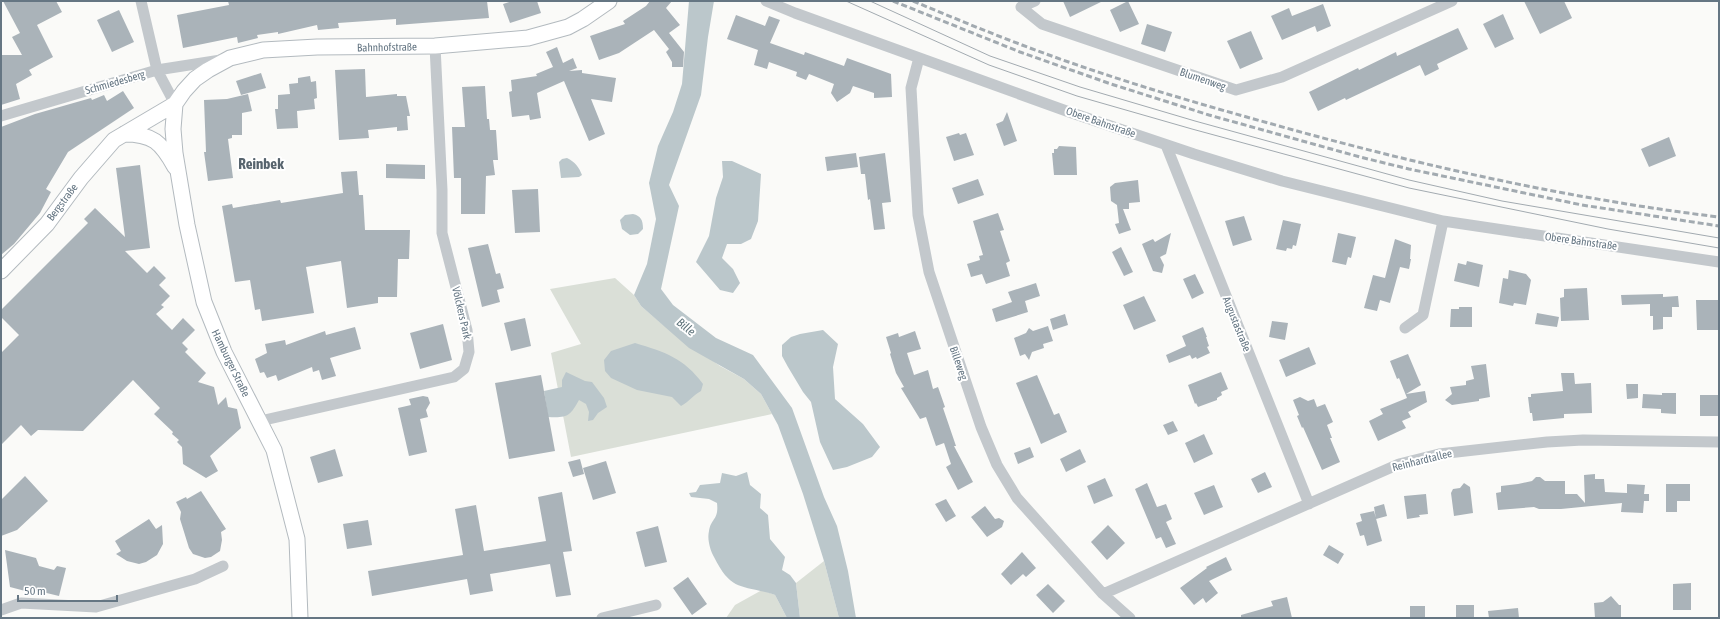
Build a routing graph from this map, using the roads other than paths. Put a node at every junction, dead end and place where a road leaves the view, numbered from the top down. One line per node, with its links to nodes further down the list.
1 (141, 1): 10 (street)
2 (609, 1): 7 (main road, Bahnhofstraße)
3 (766, 1): 9 (street, Obere Bahnstraße)
4 (1035, 1): 6 (street)
5 (1452, 1): 6 (street, Blumenweg)
6 (1021, 4)
7 (434, 46): 8 (main road, Bahnhofstraße); 22 (street, Völckers Park)
8 (230, 58): 10 (street, Schmiedesberg); 11 (main road, Bahnhofstraße)
9 (919, 58): 15 (street, Obere Bahnstraße); 26 (street, Billeweg)
10 (157, 70): 11 (street); 12 (street, Schmiedesberg)
11 (175, 104): 13 (main road, Bergstraße); 16 (main road, Hamburger Straße)
12 (1, 116)
13 (151, 119): 14 (main road, Bergstraße); 16 (main road)
14 (123, 134): 17 (main road); 20 (main road, Bergstraße)
15 (1166, 145): 18 (street, Obere Bahnstraße); 24 (street, Augustastraße)
16 (175, 153): 17 (main road, Hamburger Straße)
17 (179, 173): 22 (main road, Hamburger Straße)
18 (1443, 221): 19 (street, Obere Bahnstraße); 21 (street)
19 (1719, 262)
20 (1, 271)
21 (1405, 328)
22 (260, 421): 29 (main road, Hamburger Straße)
23 (1719, 442): 24 (street, Reinhardtallee)
24 (1309, 504): 26 (street, Reinhardtallee)
25 (223, 566): 28 (street)
26 (1103, 594): 31 (street, Billeweg)
27 (656, 604): 30 (street)
28 (1, 610)
29 (300, 618)
30 (602, 618)
31 (1130, 618)

